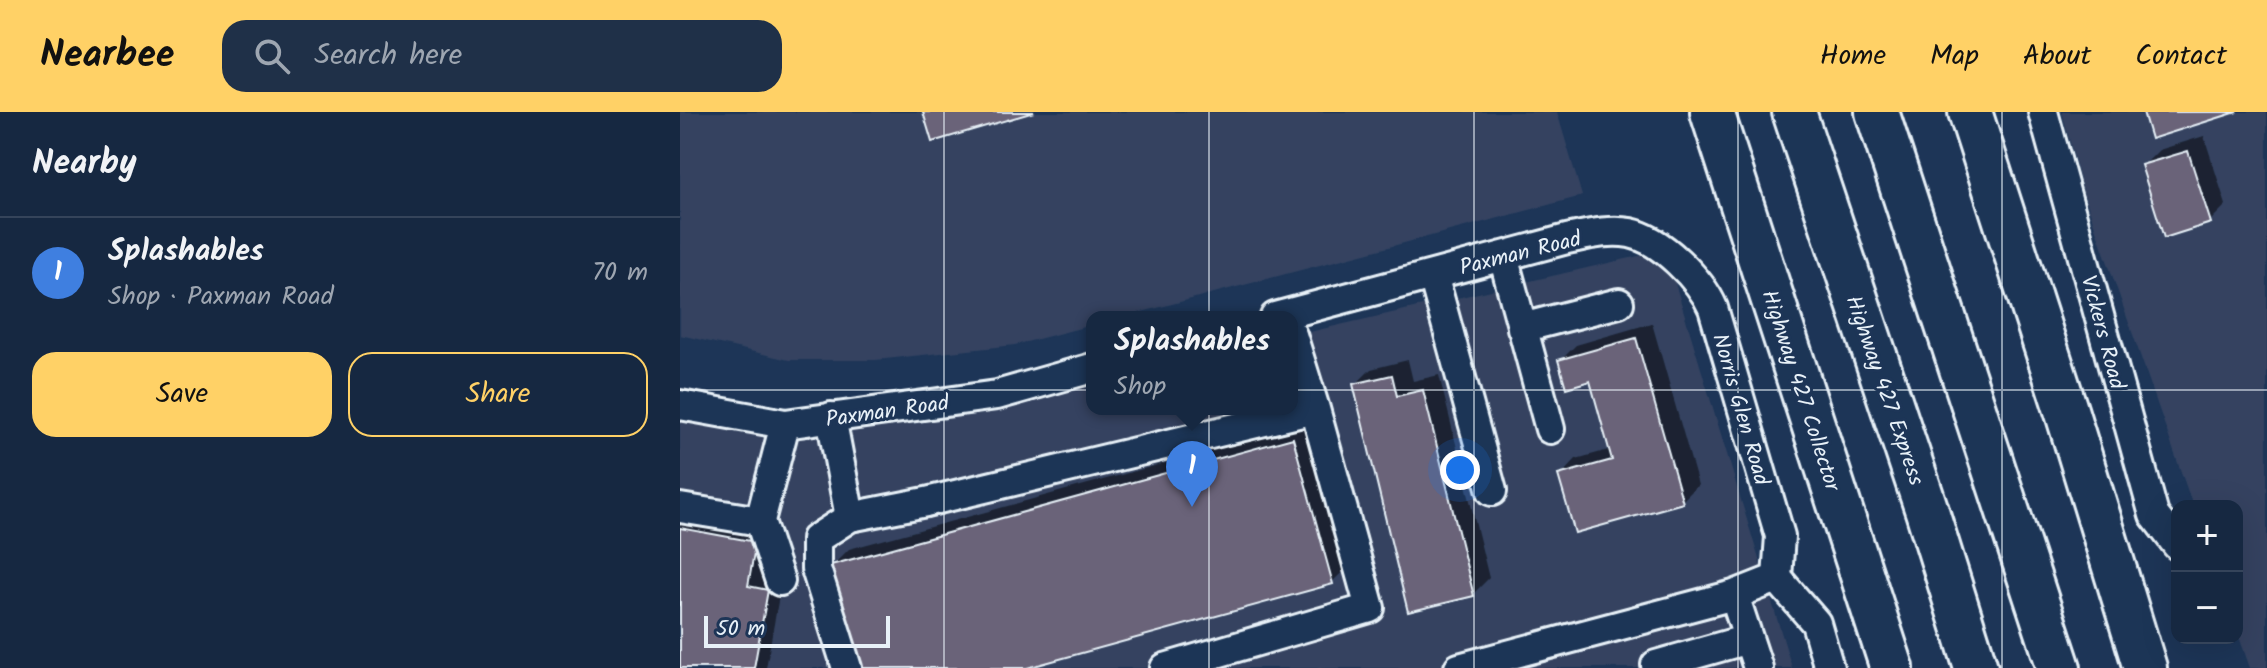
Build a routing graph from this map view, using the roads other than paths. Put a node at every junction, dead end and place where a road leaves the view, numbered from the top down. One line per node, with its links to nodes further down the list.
1 (1712, 112): 36 (highway, Highway 427 Collector)
2 (1794, 112): 37 (highway, Highway 427 Express)
3 (1877, 112): 38 (highway)
4 (1970, 112): 39 (highway)
5 (2043, 112): 25 (street, Vickers Road)
6 (1669, 254): 7 (street, Paxman Road); 26 (street, Norris Glen Road)
7 (1503, 256): 8 (street, Paxman Road); 11 (street)
8 (1433, 275): 10 (street, Paxman Road); 21 (street)
9 (1619, 303): 11 (street)
10 (1298, 317)
11 (1522, 328): 20 (street)
12 (1298, 359): 15 (street)
13 (1086, 370): 18 (street, Paxman Road)
14 (680, 405): 19 (street, Paxman Road)
15 (1315, 409): 16 (street); 32 (street)
16 (1298, 413)
17 (1290, 415): 23 (street)
18 (831, 417): 19 (street, Paxman Road); 23 (street)
19 (785, 424): 24 (street)
20 (1550, 429)
21 (1492, 491)
22 (680, 508): 24 (street)
23 (850, 517): 31 (street)
24 (760, 521): 27 (street)
25 (2171, 537)
26 (1777, 578): 28 (street); 35 (street)
27 (780, 581)
28 (1734, 595): 29 (street); 33 (street)
29 (1748, 639): 30 (street); 34 (street)
30 (1656, 665)
31 (847, 668)
32 (1165, 668)
33 (1459, 668)
34 (1758, 668)
35 (1829, 668)
36 (1892, 668)
37 (1976, 668)
38 (2059, 668)
39 (2145, 668)

